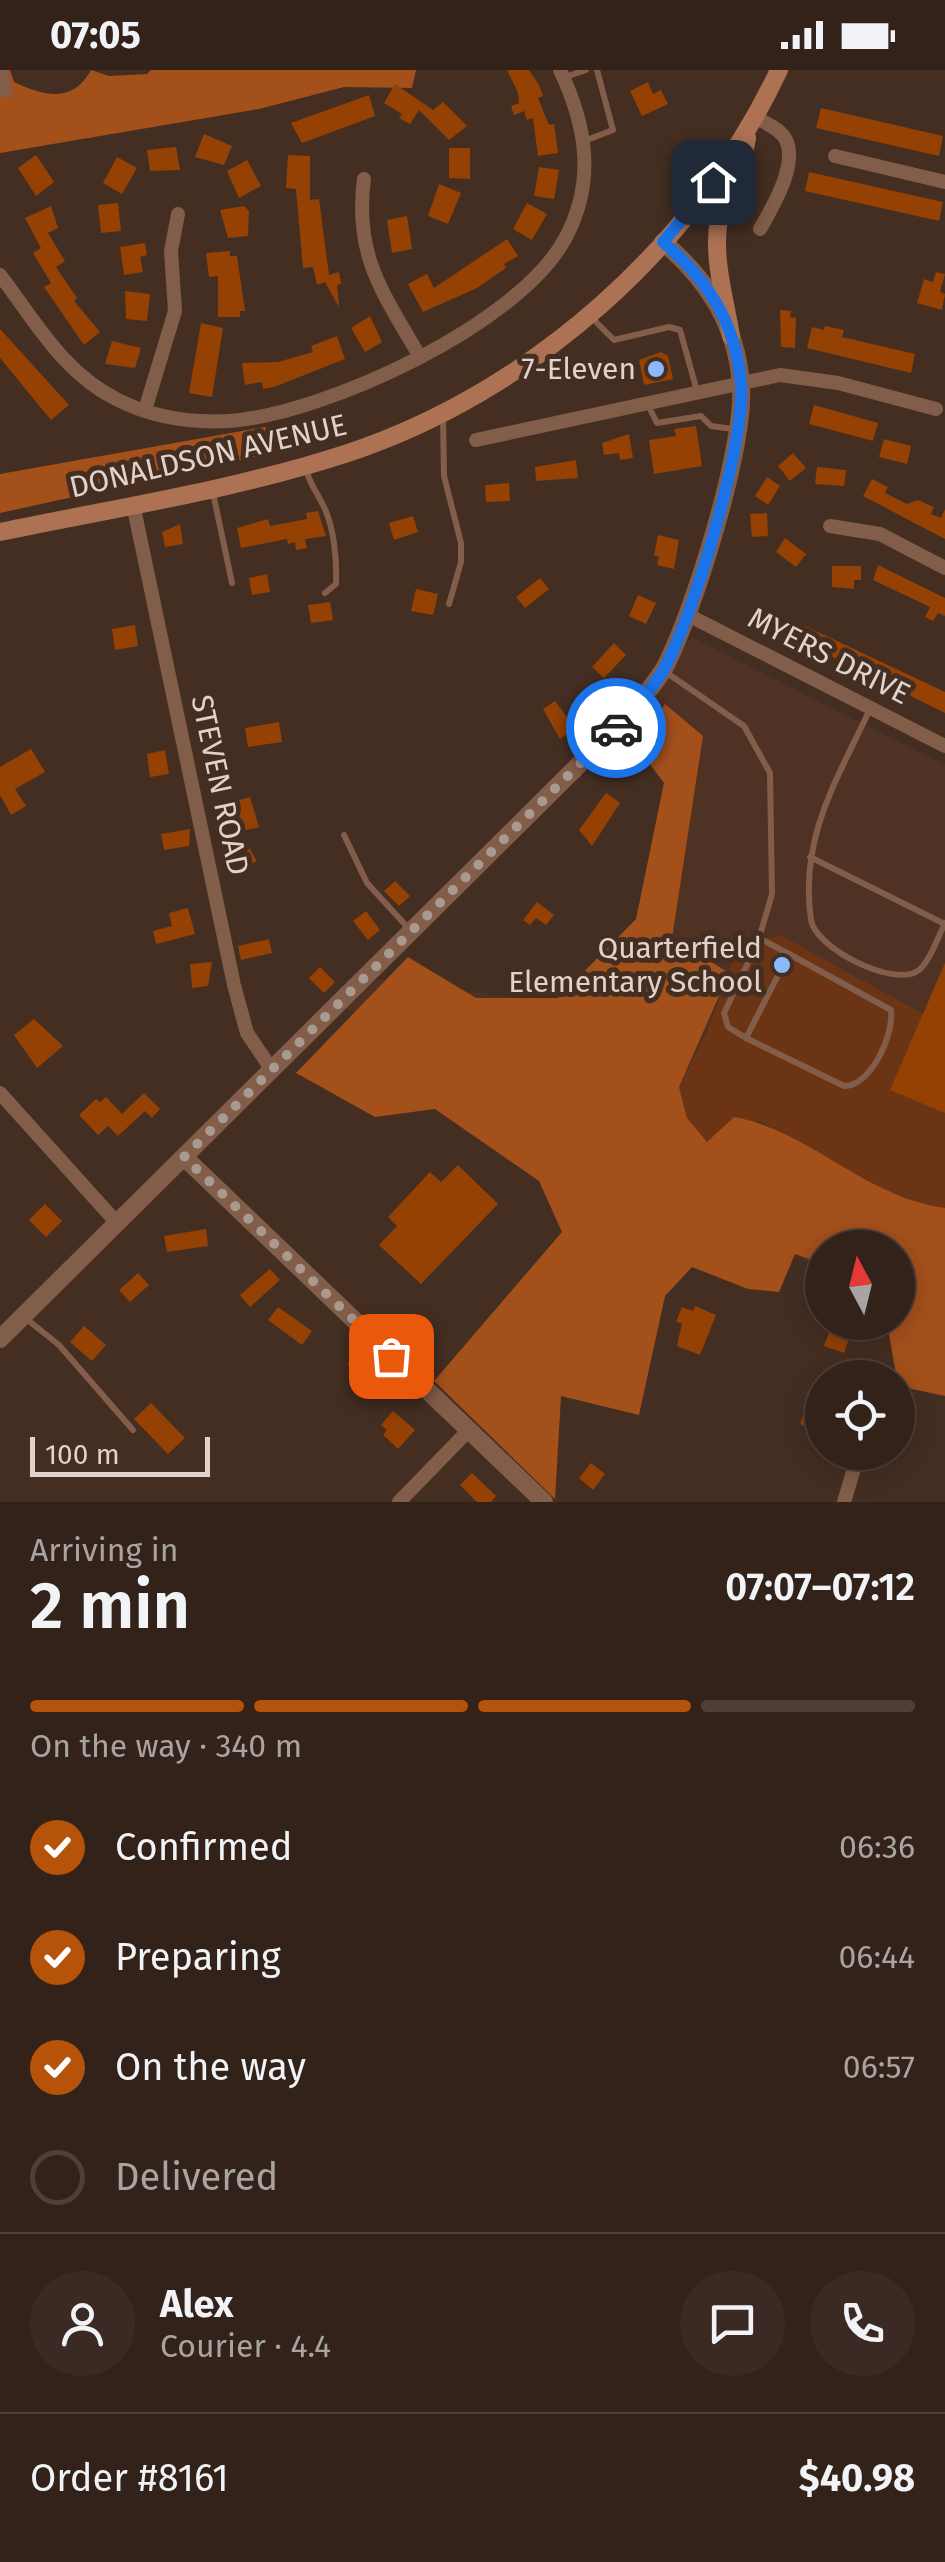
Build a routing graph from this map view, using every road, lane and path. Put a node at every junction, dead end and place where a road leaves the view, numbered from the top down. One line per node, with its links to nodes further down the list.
1 (1, 70): 6 (street)
2 (586, 70): 5 (lane)
3 (597, 70): 8 (lane)
4 (779, 70): 7 (main road)
5 (562, 74): 8 (street)
6 (5, 91)
7 (752, 122): 13 (street); 14 (main road, DONALDSON AVENUE); 17 (main road)
8 (584, 140): 18 (street)
9 (835, 156): 11 (street)
10 (364, 179): 18 (street)
11 (945, 182)
12 (178, 214): 23 (street)
13 (760, 229)
14 (663, 242): 16 (main road, DONALDSON AVENUE); 17 (street)
15 (0, 275): 23 (street)
16 (588, 314): 20 (lane); 24 (main road, DONALDSON AVENUE)
17 (731, 336): 19 (street)
18 (420, 357): 23 (street)
19 (741, 384): 20 (street); 22 (street); 25 (street)
20 (698, 394): 21 (street)
21 (648, 404): 25 (lane); 26 (street)
22 (936, 409)
23 (145, 410)
24 (443, 414): 27 (main road, DONALDSON AVENUE); 35 (lane)
25 (736, 430): 36 (street)
26 (476, 440)
27 (305, 465): 28 (main road, DONALDSON AVENUE); 34 (lane)
28 (212, 487): 29 (main road, DONALDSON AVENUE); 33 (lane)
29 (134, 504): 31 (main road, DONALDSON AVENUE); 47 (street, STEVEN ROAD)
30 (830, 526): 32 (street)
31 (0, 532)
32 (945, 568)
33 (232, 582)
34 (326, 593)
35 (450, 604)
36 (688, 615): 37 (street); 38 (street, MYERS DRIVE)
37 (663, 671): 43 (street); 44 (lane)
38 (870, 708): 39 (street, MYERS DRIVE); 41 (lane)
39 (945, 746)
40 (344, 836): 43 (lane)
41 (810, 857): 42 (lane); 42 (lane)
42 (945, 924)
43 (412, 932): 47 (street)
44 (759, 938): 45 (lane); 46 (lane)
45 (789, 954): 46 (lane); 46 (lane)
46 (746, 1038)
47 (272, 1070): 49 (street)
48 (0, 1092): 50 (street)
49 (184, 1157): 50 (street); 54 (street)
50 (117, 1223): 51 (street)
51 (23, 1316): 52 (street); 53 (lane)
52 (0, 1339)
53 (134, 1430)
54 (468, 1430): 56 (street); 57 (street)
55 (854, 1470): 58 (street)
56 (399, 1502)
57 (544, 1502)
58 (844, 1502)

